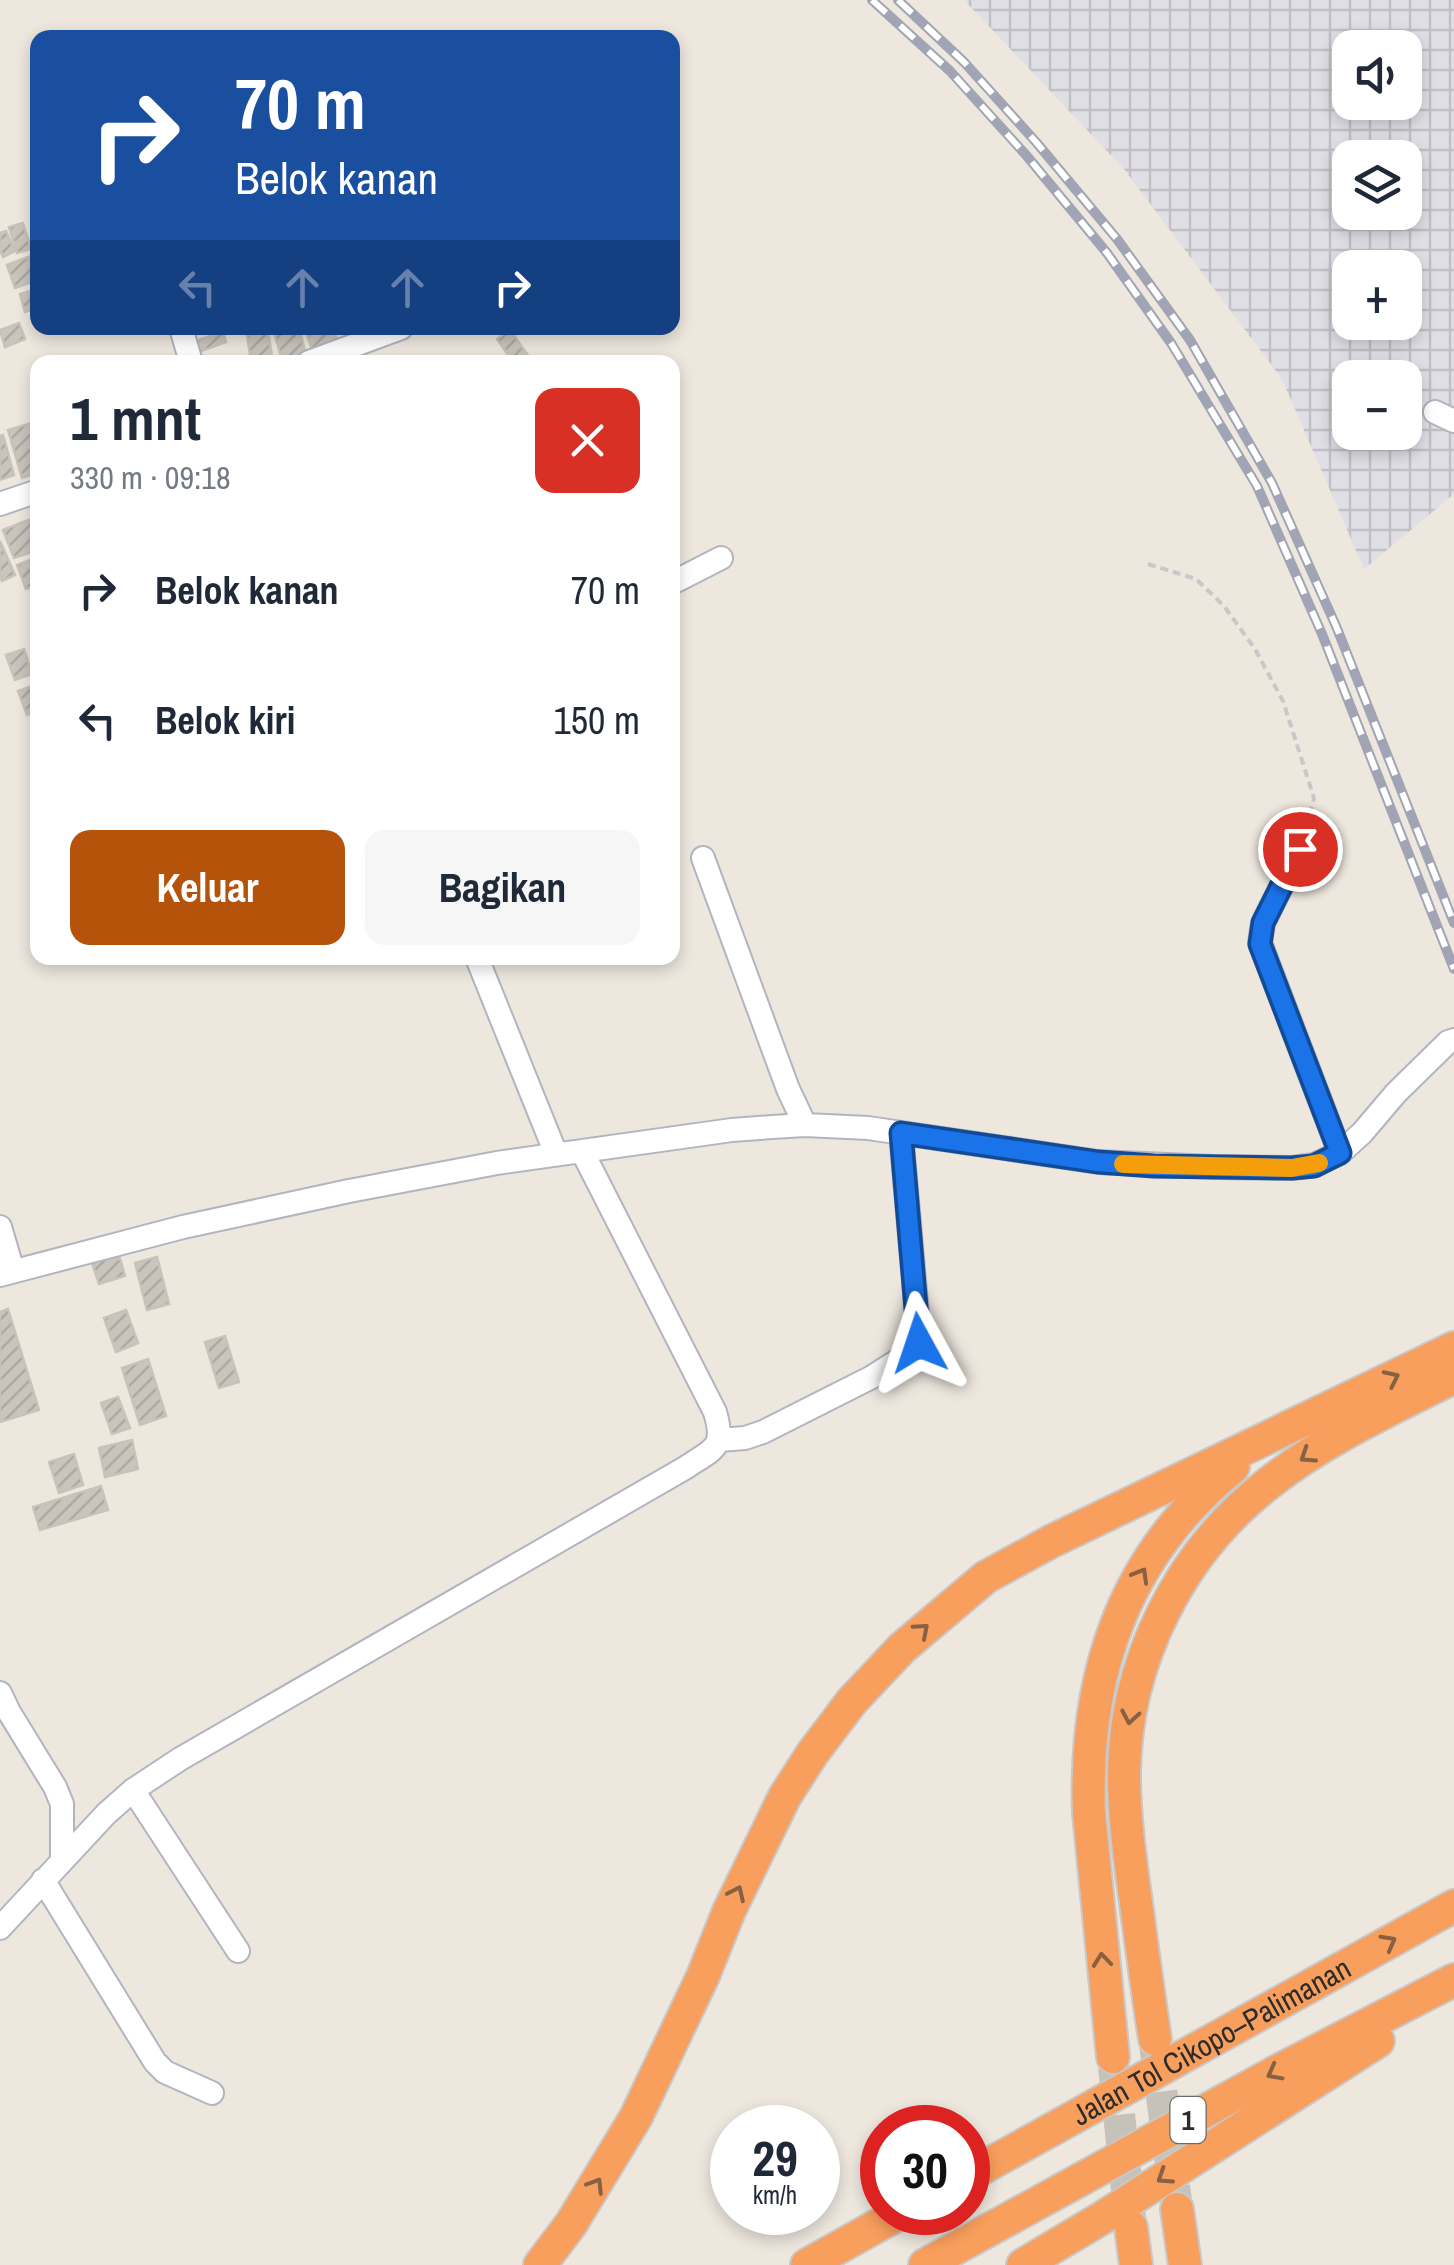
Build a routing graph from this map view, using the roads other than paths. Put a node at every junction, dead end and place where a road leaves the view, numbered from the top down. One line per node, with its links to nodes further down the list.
1 (382, 335): 2 (street)
2 (328, 355)
3 (30, 495): 4 (street)
4 (0, 504)
5 (721, 558): 6 (street)
6 (680, 579)
7 (1300, 849): 14 (street)
8 (703, 858): 11 (street)
9 (480, 965): 15 (street)
10 (1454, 1040): 14 (street)
11 (805, 1125): 12 (street); 13 (street)
12 (901, 1133): 14 (street); 21 (street)
13 (582, 1151): 15 (street); 21 (street)
14 (1340, 1153)
15 (556, 1154): 17 (street)
16 (0, 1228): 17 (street)
17 (7, 1272)
18 (1454, 1348): 20 (highway, one-way to 18)
19 (1454, 1377): 31 (highway, one-way to 31)
20 (1342, 1403): 32 (highway, one-way to 20); 38 (highway, one-way to 20)
21 (720, 1440): 23 (street)
22 (0, 1693): 24 (street)
23 (133, 1790): 24 (street); 28 (street)
24 (62, 1860): 25 (street)
25 (43, 1880): 27 (street); 33 (street)
26 (1454, 1906): 34 (highway, Jalan Tol Cikopo–Palimanan / 1, one-way to 26)
27 (2, 1921)
28 (238, 1951)
29 (1454, 1980): 40 (highway, 1, one-way to 40)
30 (1454, 1995): 41 (highway, one-way to 41)
31 (1154, 2039)
32 (1112, 2056)
33 (212, 2093)
34 (990, 2164)
35 (1177, 2209): 43 (highway)
36 (1131, 2227): 42 (highway)
37 (861, 2235): 39 (highway)
38 (540, 2265)
39 (807, 2265)
40 (925, 2265)
41 (1023, 2265)
42 (1136, 2265)
43 (1186, 2265)

